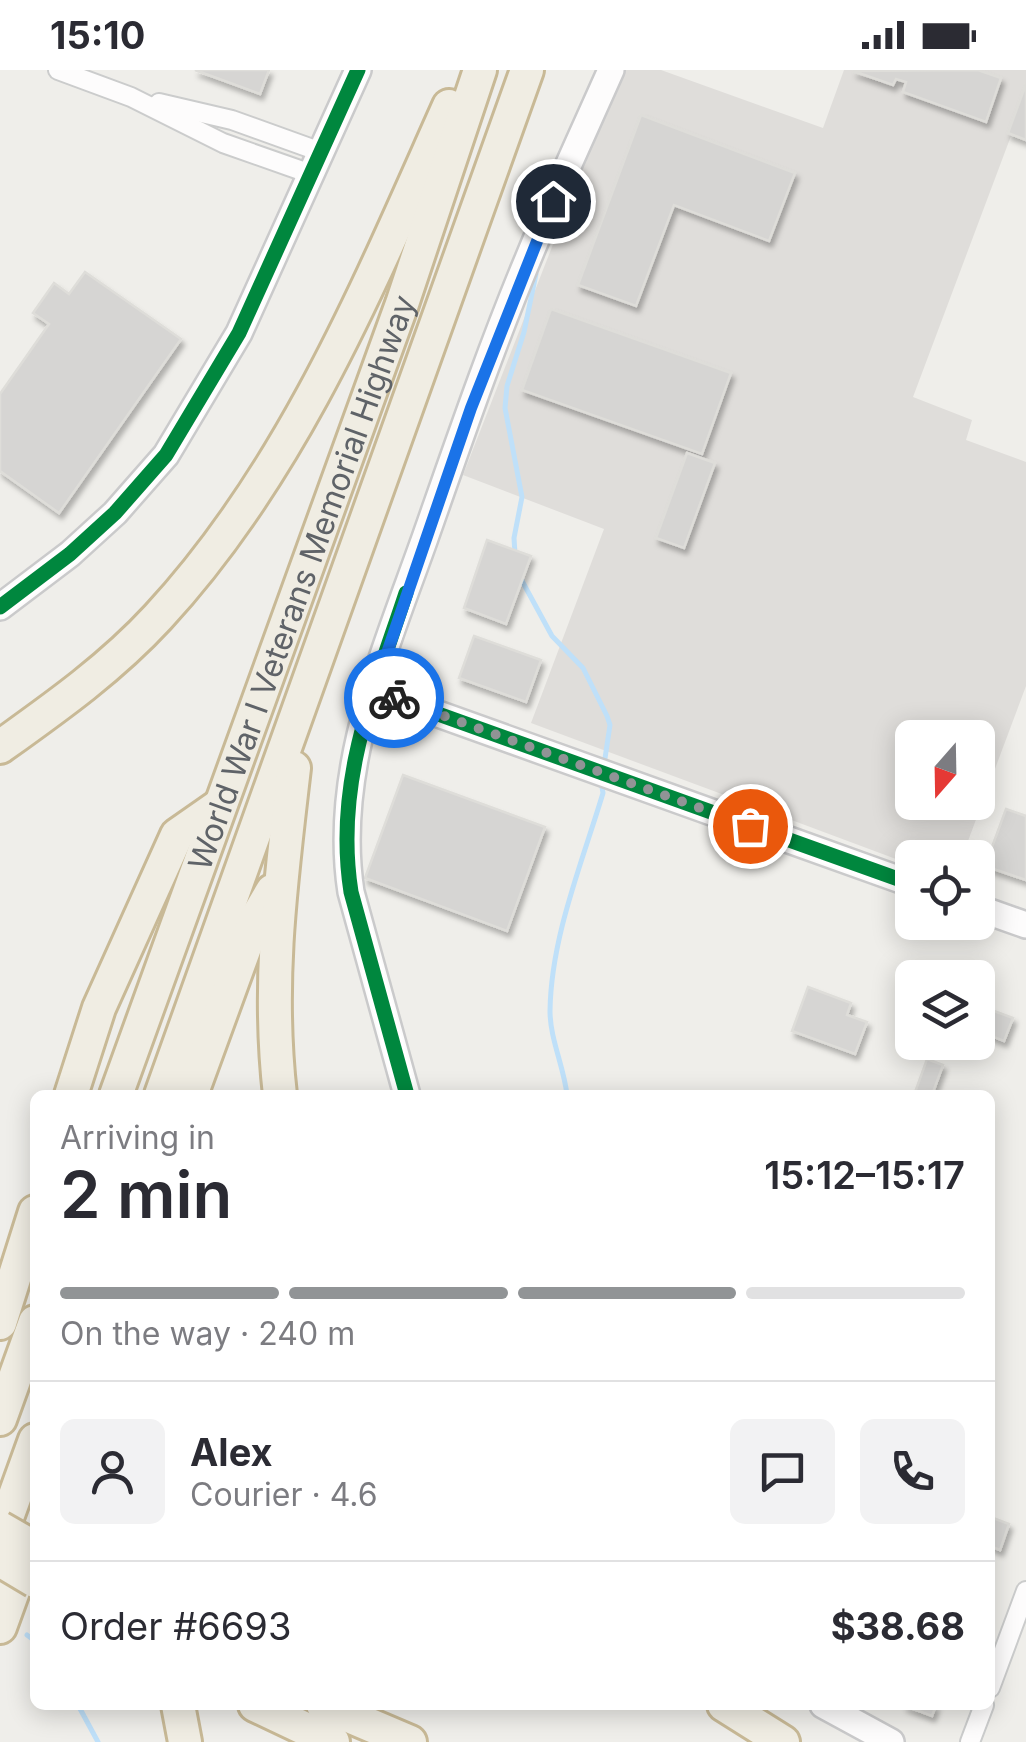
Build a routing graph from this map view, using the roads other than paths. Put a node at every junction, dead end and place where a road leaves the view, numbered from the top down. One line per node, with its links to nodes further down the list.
1 (58, 70): 7 (street)
2 (358, 70): 7 (street)
3 (465, 70): 11 (highway)
4 (480, 70): 12 (highway, World War I Veterans Memorial Highway)
5 (527, 70): 10 (highway, World War I Veterans Memorial Highway)
6 (611, 70): 9 (street)
7 (316, 163): 8 (street)
8 (5, 598)
9 (374, 691): 14 (street); 22 (street)
10 (301, 709): 13 (highway); 19 (highway, World War I Veterans Memorial Highway)
11 (0, 747)
12 (220, 804): 17 (highway); 18 (highway, World War I Veterans Memorial Highway)
13 (281, 876): 20 (highway); 21 (highway)
14 (895, 878)
15 (995, 914): 16 (street)
16 (1026, 925)
17 (73, 1090)
18 (118, 1090)
19 (163, 1090)
20 (192, 1090)
21 (279, 1090)
22 (407, 1090)
23 (30, 1228): 24 (highway)
24 (0, 1323)
25 (30, 1336): 26 (highway)
26 (0, 1419)
27 (30, 1454): 29 (highway)
28 (0, 1528): 30 (highway, bridge)
29 (0, 1537)
30 (30, 1545)
31 (30, 1545): 35 (highway)
32 (0, 1560): 33 (highway, bridge)
33 (30, 1578)
34 (1026, 1591): 36 (street)
35 (0, 1627)
36 (995, 1675)
37 (179, 1710): 43 (highway)
38 (266, 1710): 44 (highway)
39 (335, 1710): 45 (highway)
40 (732, 1710): 46 (highway)
41 (831, 1710): 47 (street)
42 (982, 1710): 48 (street)
43 (184, 1742)
44 (333, 1742)
45 (410, 1742)
46 (783, 1742)
47 (891, 1742)
48 (970, 1742)

